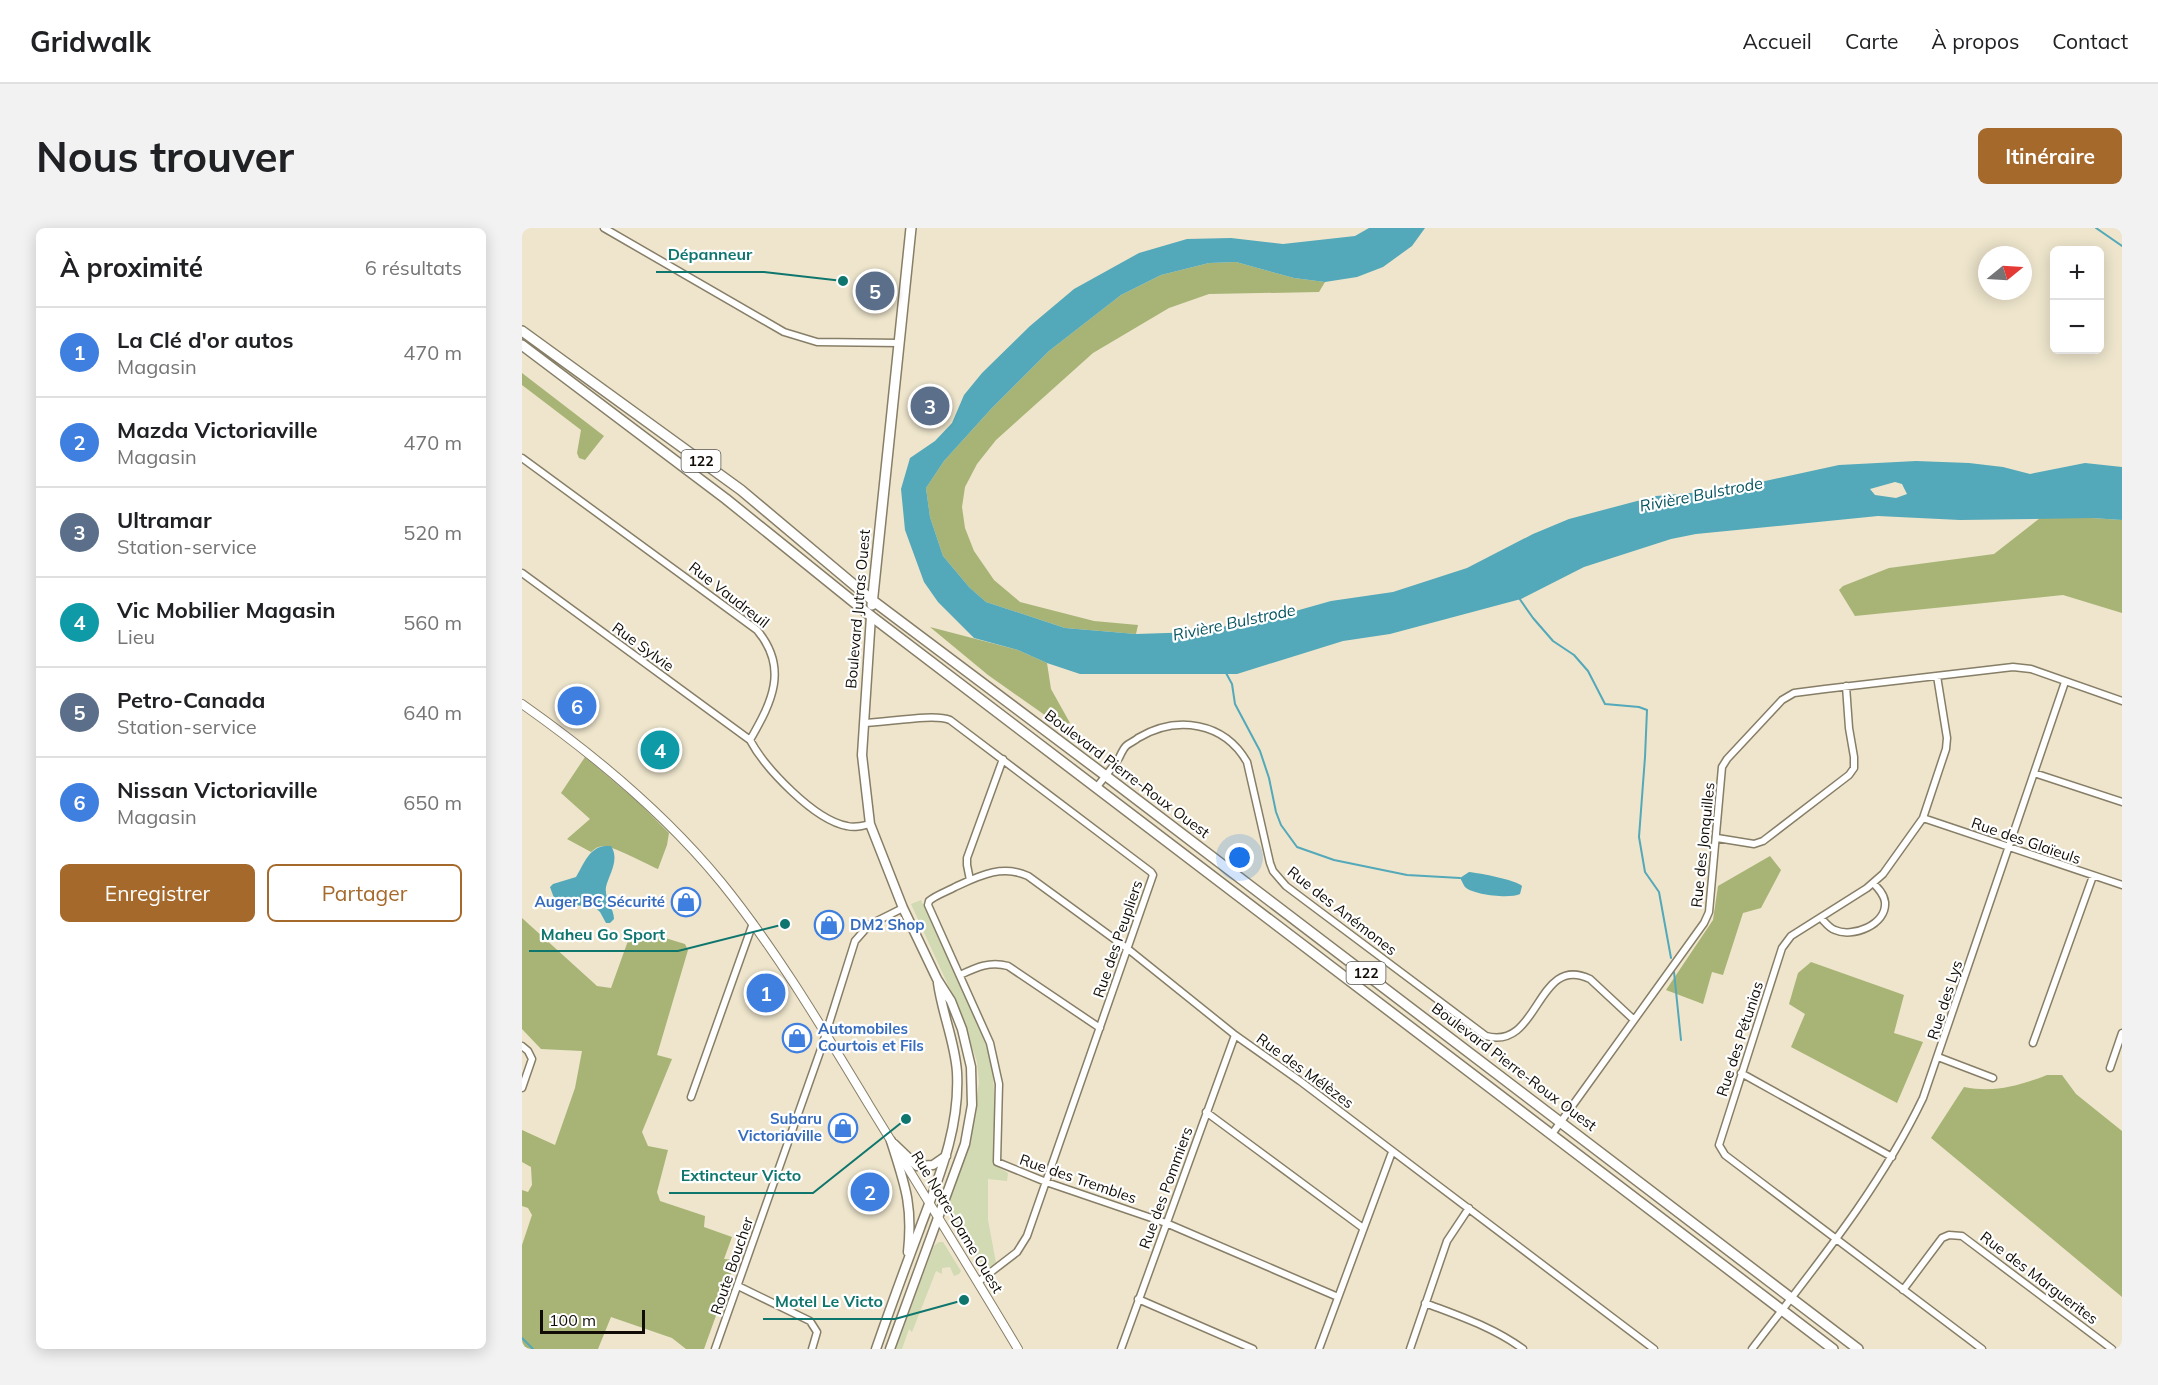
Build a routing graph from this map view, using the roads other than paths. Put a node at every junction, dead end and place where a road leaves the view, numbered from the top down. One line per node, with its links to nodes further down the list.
1 (604, 228): 4 (street)
2 (911, 228): 4 (main road, Boulevard Jutras Ouest)
3 (522, 331): 8 (main road, Boulevard Pierre-Roux Ouest / 122)
4 (900, 343): 8 (main road, Boulevard Jutras Ouest)
5 (522, 345): 9 (main road, Boulevard Pierre-Roux Ouest / 122)
6 (522, 458): 16 (street, Rue Vaudreuil)
7 (522, 573): 16 (street, Rue Sylvie)
8 (872, 600): 9 (main road, Boulevard Jutras Ouest); 19 (main road, Boulevard Pierre-Roux Ouest / 122)
9 (871, 616): 15 (main road, Boulevard Jutras Ouest); 20 (main road, Boulevard Pierre-Roux Ouest / 122)
10 (1937, 676): 11 (street, Rue des Jonquilles); 12 (street, Rue des Jonquilles); 22 (street, Rue des Pétunias)
11 (2065, 682): 13 (street, Rue des Jonquilles); 18 (street, Rue des Lys)
12 (1846, 686): 24 (street, Rue des Jonquilles); 24 (street)
13 (2122, 701)
14 (522, 704): 33 (street, Rue Notre-Dame Ouest)
15 (864, 723): 17 (street, Rue des Peupliers); 23 (main road, Boulevard Jutras Ouest)
16 (750, 740): 23 (street)
17 (1003, 759): 27 (street); 34 (street, Rue des Peupliers)
18 (2034, 773): 21 (street); 25 (street, Rue des Lys)
19 (1106, 776): 20 (street, Rue des Anémones); 37 (street, Rue des Anémones); 51 (main road, Boulevard Pierre-Roux Ouest / 122)
20 (1096, 788): 52 (main road, Boulevard Pierre-Roux Ouest / 122)
21 (2122, 802)
22 (1923, 818): 25 (street, Rue des Glaïeuls); 28 (street, Rue des Pétunias)
23 (870, 824): 31 (main road, Boulevard Jutras Ouest)
24 (1717, 838): 37 (street, Rue des Jonquilles)
25 (2008, 848): 26 (street, Rue des Glaïeuls); 44 (street, Rue des Lys)
26 (2093, 876): 29 (street, Rue des Glaïeuls); 42 (street)
27 (970, 880): 30 (street, Rue des Mélèzes); 34 (street, Rue des Mélèzes)
28 (1873, 883): 32 (street, Rue des Pétunias); 32 (street)
29 (2122, 885)
30 (929, 901): 35 (street, Rue des Trembles)
31 (903, 908): 36 (main road, Boulevard Jutras Ouest); 40 (street, Route Boucher)
32 (1821, 918): 46 (street, Rue des Pétunias)
33 (753, 923): 40 (street, Rue Notre-Dame Ouest); 49 (street)
34 (1128, 949): 38 (street, Rue des Peupliers); 41 (street, Rue des Mélèzes)
35 (960, 975): 38 (street); 57 (street, Rue des Trembles)
36 (937, 979): 55 (main road, Boulevard Jutras Ouest); 60 (main road, Boulevard Jutras Ouest)
37 (1634, 1019): 51 (street, Rue des Jonquilles)
38 (1100, 1028): 57 (street, Rue des Peupliers)
39 (2122, 1033): 45 (street)
40 (825, 1035): 53 (street, Rue Notre-Dame Ouest); 66 (street, Route Boucher)
41 (1234, 1035): 50 (street, Rue des Pommiers); 54 (street, Rue des Mélèzes)
42 (2033, 1043)
43 (522, 1046): 48 (street)
44 (1938, 1058): 47 (street); 56 (street, Rue des Lys)
45 (2110, 1068)
46 (1741, 1073): 56 (street); 63 (street, Rue des Pétunias)
47 (1993, 1078)
48 (522, 1088)
49 (691, 1097)
50 (1206, 1112): 61 (street, Rue des Pommiers); 62 (street)
51 (1561, 1122): 52 (street, Rue des Jonquilles); 69 (main road, Boulevard Pierre-Roux Ouest / 122)
52 (1552, 1134): 72 (main road, Boulevard Pierre-Roux Ouest / 122)
53 (891, 1141): 55 (main road); 58 (street, Rue Notre-Dame Ouest); 64 (main road)
54 (1392, 1152): 59 (street, Rue des Mélèzes); 62 (street)
55 (947, 1155): 58 (main road, Boulevard Jutras Ouest)
56 (1892, 1157): 63 (street, Rue des Lys)
57 (1046, 1182): 61 (street, Rue des Trembles); 65 (street, Rue des Peupliers)
58 (930, 1202): 60 (street, Rue Notre-Dame Ouest); 64 (main road, Boulevard Jutras Ouest)
59 (1469, 1208): 71 (street); 83 (street, Rue des Mélèzes)
60 (939, 1217): 65 (street, Rue Notre-Dame Ouest); 76 (main road, Boulevard Jutras Ouest)
61 (1166, 1222): 68 (street, Rue des Trembles); 70 (street, Rue des Pommiers)
62 (1363, 1228): 68 (street)
63 (1837, 1239): 67 (street, Rue des Pétunias); 69 (street, Rue des Lys)
64 (907, 1263): 75 (main road, Boulevard Jutras Ouest)
65 (978, 1282): 77 (street, Rue Notre-Dame Ouest)
66 (738, 1286): 73 (street, Route Boucher); 74 (street)
67 (1903, 1290): 87 (street, Rue des Pétunias); 88 (street, Rue des Marguerites)
68 (1338, 1297): 80 (street)
69 (1791, 1298): 72 (street, Rue des Lys); 86 (main road, Boulevard Pierre-Roux Ouest / 122)
70 (1138, 1299): 78 (street, Rue des Pommiers); 79 (street)
71 (1425, 1303): 81 (street); 82 (street)
72 (1782, 1310): 84 (street, Rue des Lys); 85 (main road, Boulevard Pierre-Roux Ouest / 122)
73 (715, 1349)
74 (812, 1349)
75 (876, 1349)
76 (890, 1349)
77 (1018, 1349)
78 (1121, 1349)
79 (1253, 1349)
80 (1319, 1349)
81 (1410, 1349)
82 (1523, 1349)
83 (1654, 1349)
84 (1752, 1349)
85 (1833, 1349)
86 (1858, 1349)
87 (1982, 1349)
88 (2112, 1349)

